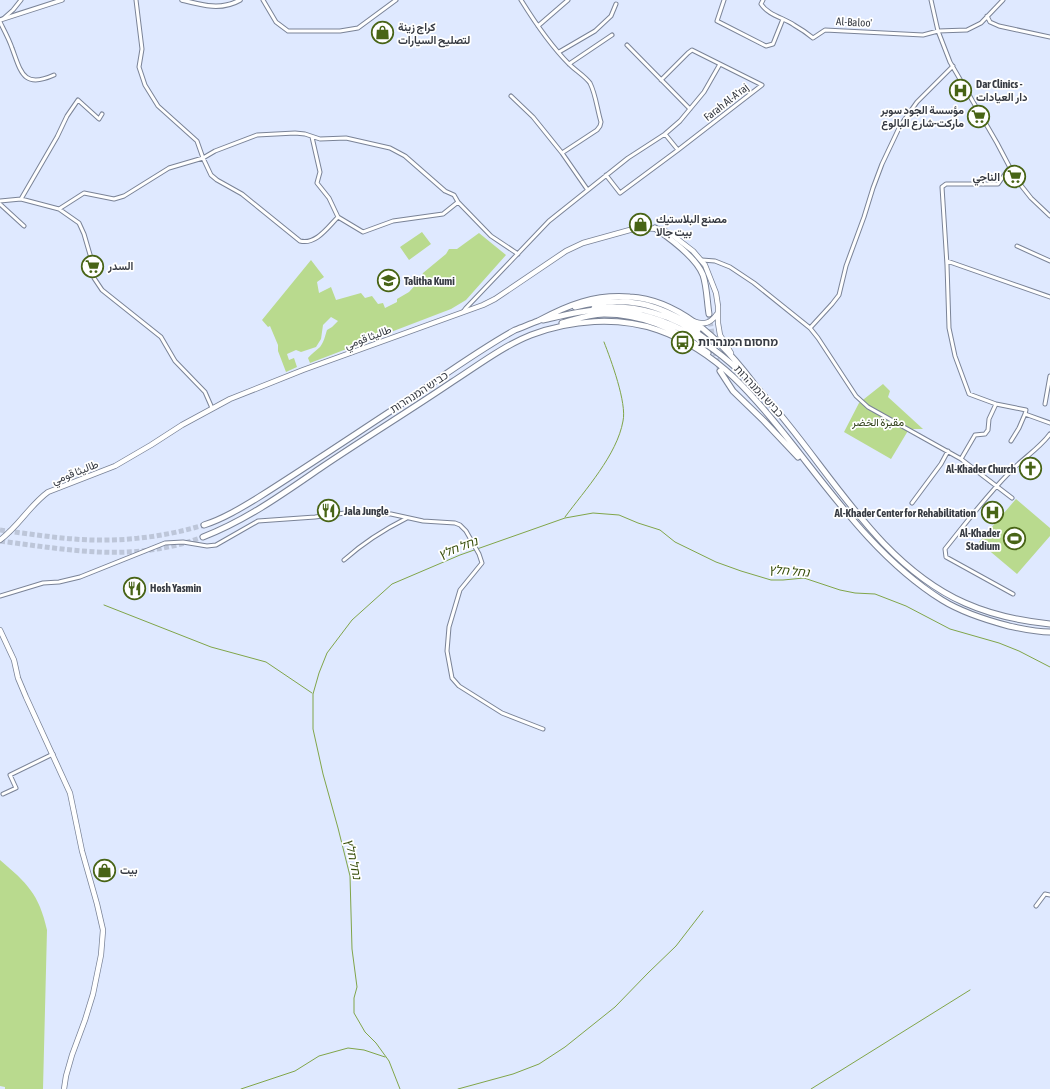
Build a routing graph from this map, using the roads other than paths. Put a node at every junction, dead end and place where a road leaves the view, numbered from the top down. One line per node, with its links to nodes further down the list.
1 (20, 0): 17 (street)
2 (62, 0): 17 (street)
3 (136, 0): 36 (street)
4 (182, 0): 5 (street)
5 (240, 0)
6 (263, 0): 7 (street)
7 (396, 0)
8 (521, 0): 18 (street)
9 (568, 0): 18 (street)
10 (724, 0): 16 (street)
11 (763, 0): 16 (street, Al-Baloo')
12 (931, 0): 19 (street)
13 (1002, 0): 15 (street)
14 (616, 4): 23 (street)
15 (987, 16): 19 (street); 21 (street)
16 (783, 19): 19 (street, Al-Baloo')
17 (1, 20): 27 (street)
18 (538, 26): 23 (street)
19 (938, 31): 26 (street)
20 (612, 36): 24 (street)
21 (1050, 37)
22 (627, 46): 28 (street)
23 (559, 52): 24 (street)
24 (569, 64): 35 (street)
25 (720, 64): 28 (street, Farah Al-A'raj); 30 (street); 34 (street, Farah Al-A'raj)
26 (953, 66): 37 (street); 64 (street)
27 (54, 74)
28 (661, 80): 30 (street)
29 (511, 96): 35 (street)
30 (690, 109): 32 (street)
31 (102, 114): 40 (street)
32 (665, 134): 34 (street); 38 (street)
33 (312, 137): 36 (street); 42 (street); 48 (street)
34 (678, 150): 38 (street, Farah Al-A'raj)
35 (562, 153): 39 (street)
36 (203, 158): 44 (street); 48 (street)
37 (1010, 167): 46 (street); 54 (street)
38 (606, 176): 39 (street)
39 (587, 190): 52 (street)
40 (21, 199): 41 (street); 44 (street)
41 (0, 200)
42 (458, 202): 48 (street); 52 (street)
43 (0, 204): 49 (street)
44 (59, 209): 74 (street)
45 (1050, 209): 46 (street)
46 (1047, 213): 47 (street)
47 (1050, 216)
48 (338, 217)
49 (24, 226)
50 (655, 228): 53 (main road, طاليثا قومي); 59 (main road, طاليثا قومي); 60 (highway)
51 (1017, 246): 55 (street)
52 (518, 254): 59 (street)
53 (702, 260): 58 (main road, طاليثا قومي); 64 (street)
54 (947, 261): 56 (street); 72 (street)
55 (1050, 261)
56 (1050, 297)
57 (623, 306): 61 (highway); 61 (highway); 62 (highway); 63 (highway); 65 (highway); 66 (highway); 68 (highway); 70 (highway); 71 (highway)
58 (718, 312): 62 (main road); 66 (main road, طاليثا قومي)
59 (463, 313): 74 (main road, طاليثا قومي)
60 (709, 314)
61 (539, 320): 86 (highway, כביש המנהרות)
62 (692, 320): 66 (highway)
63 (625, 323): 65 (highway, כביש המנהרות); 70 (highway, כביש המנהרות)
64 (810, 328): 79 (street)
65 (532, 335): 87 (highway, כביש המנהרות)
66 (744, 370): 68 (highway)
67 (720, 371): 81 (highway)
68 (748, 375): 71 (highway)
69 (1050, 376): 73 (street)
70 (738, 379): 81 (highway, כביש המנהרות)
71 (760, 392): 92 (highway, כביש המנהרות)
72 (996, 404): 75 (street); 80 (street)
73 (1045, 404)
74 (212, 408): 88 (main road, طاليثا قومي)
75 (1025, 414): 76 (street); 78 (street)
76 (1050, 423)
77 (1050, 434): 82 (street)
78 (1011, 441)
79 (948, 452): 80 (street); 84 (street)
80 (961, 459): 82 (street)
81 (823, 483): 94 (highway, כביש המנהרות)
82 (997, 485): 83 (street); 90 (street)
83 (1012, 498)
84 (912, 503)
85 (406, 518): 89 (street); 91 (street); 95 (street)
86 (204, 525)
87 (203, 537)
88 (0, 540)
89 (344, 560)
90 (1014, 594)
91 (0, 596)
92 (1050, 624)
93 (0, 630): 96 (main road)
94 (1050, 632)
95 (543, 729)
96 (53, 754): 97 (street); 100 (main road)
97 (3, 794)
98 (1050, 895): 99 (street)
99 (1036, 906)
100 (64, 1089)

